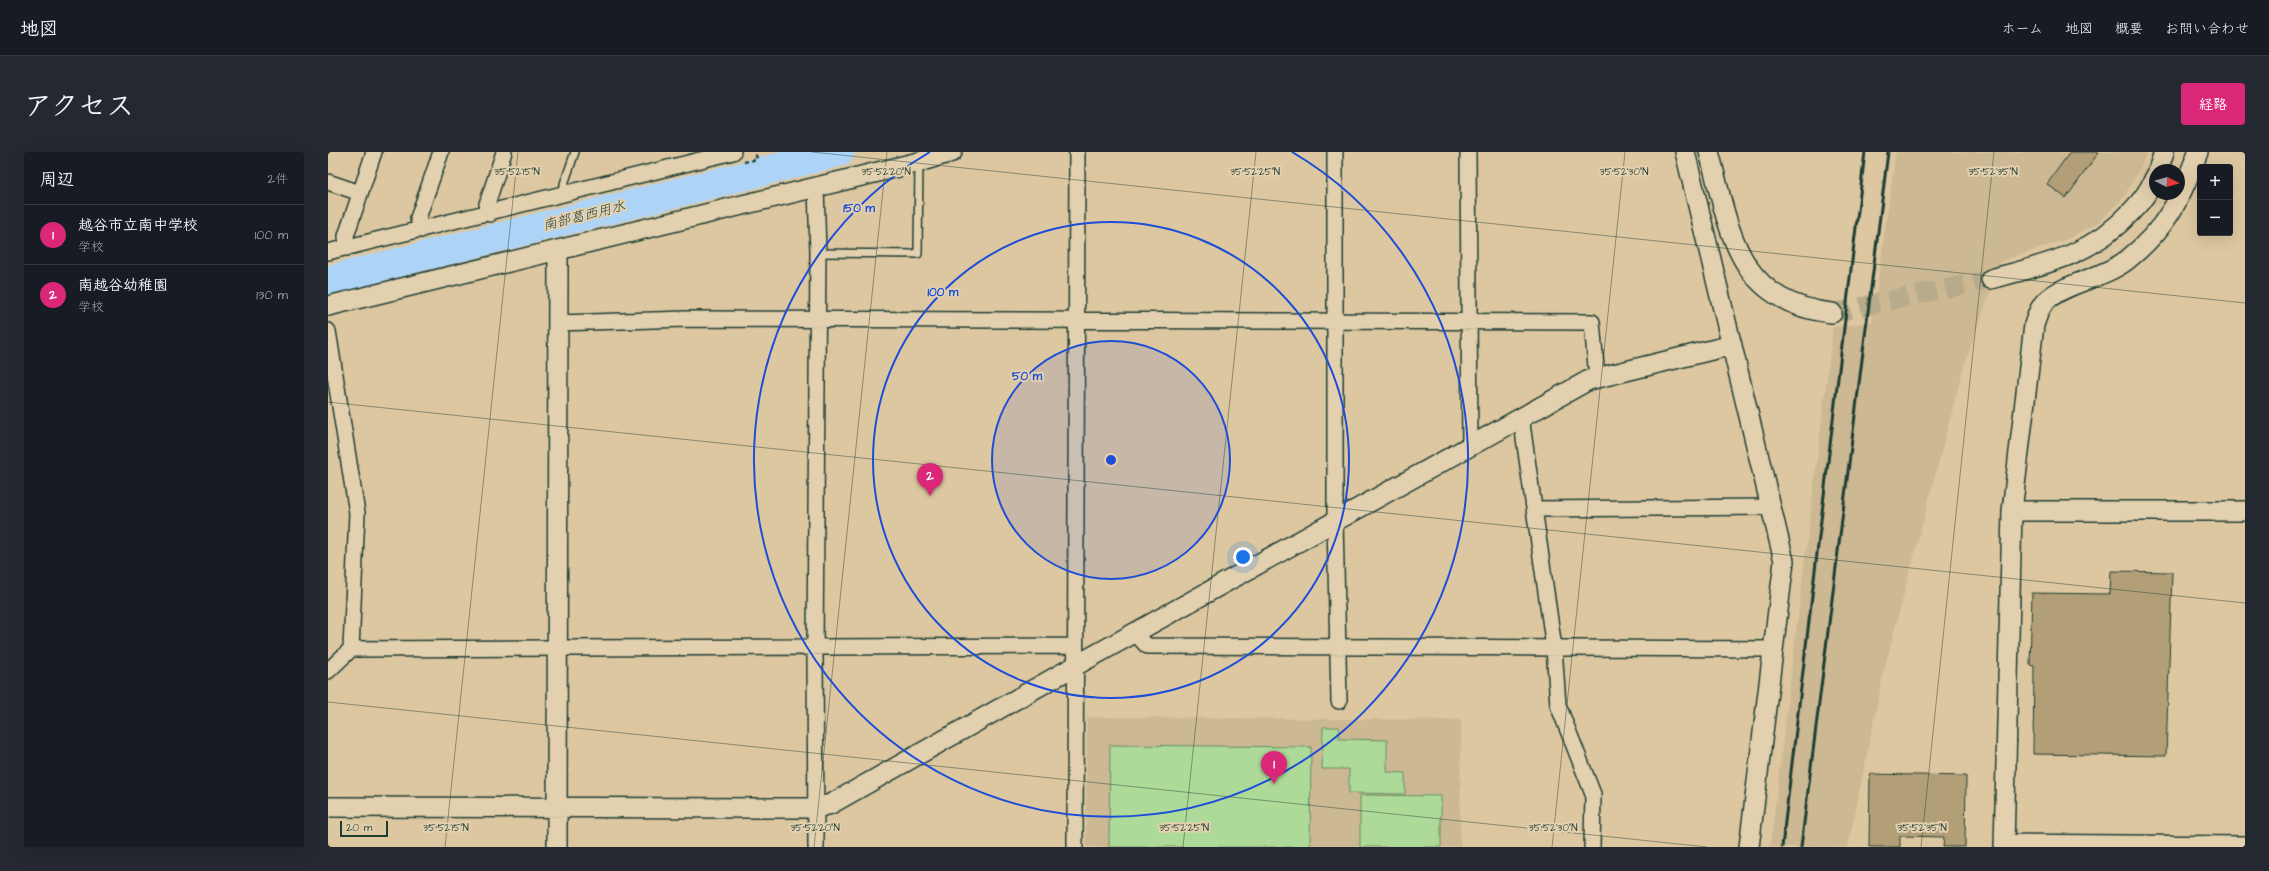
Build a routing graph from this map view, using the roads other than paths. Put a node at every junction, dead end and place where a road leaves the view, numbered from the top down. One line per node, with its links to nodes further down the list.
1 (374, 152): 19 (street)
2 (441, 152): 22 (street)
3 (504, 152): 21 (street)
4 (575, 152): 20 (lane)
5 (733, 152): 20 (street)
6 (952, 152): 14 (street)
7 (1077, 152): 33 (street)
8 (1335, 152): 31 (street)
9 (1468, 152): 34 (street)
10 (1685, 152): 36 (street)
11 (1709, 152): 29 (street)
12 (2164, 152): 15 (street)
13 (2198, 152): 42 (street)
14 (919, 162): 17 (street); 26 (lane)
15 (2160, 164)
16 (328, 182): 19 (street)
17 (816, 186): 24 (street); 26 (street)
18 (2149, 188): 27 (street)
19 (360, 193): 23 (street)
20 (566, 195): 21 (street)
21 (490, 214): 22 (street)
22 (420, 230): 23 (street)
23 (348, 248): 25 (street)
24 (558, 250): 28 (street); 32 (street)
25 (328, 252)
26 (818, 253): 30 (street)
27 (1990, 279)
28 (328, 306)
29 (1832, 313)
30 (818, 320): 32 (street); 33 (street); 49 (street)
31 (1336, 321): 33 (street); 34 (street); 44 (street)
32 (558, 322): 48 (street)
33 (1076, 322): 46 (street)
34 (1469, 322): 37 (street); 39 (street)
35 (328, 331): 51 (street)
36 (1732, 345): 37 (street); 40 (street)
37 (1597, 378): 38 (street)
38 (1521, 417): 39 (street); 41 (street)
39 (1470, 447): 44 (street)
40 (1771, 507): 41 (street); 52 (street)
41 (1534, 510): 50 (street)
42 (2012, 510): 43 (street); 59 (street)
43 (2245, 511)
44 (1335, 521): 45 (street); 47 (street)
45 (1136, 634): 47 (street); 53 (street)
46 (1075, 646): 49 (street); 53 (street)
47 (1336, 646): 50 (street); 55 (street)
48 (557, 647): 49 (street); 51 (street); 57 (street)
49 (815, 648): 58 (street)
50 (1554, 648): 52 (street); 64 (street)
51 (351, 649): 54 (street)
52 (1774, 649): 65 (street)
53 (1075, 666): 58 (street); 63 (street)
54 (328, 671)
55 (1339, 701)
56 (328, 807): 57 (street)
57 (556, 808): 58 (street); 61 (street)
58 (816, 808): 62 (street)
59 (2004, 846): 60 (street)
60 (2245, 846)
61 (557, 847)
62 (816, 847)
63 (1075, 847)
64 (1592, 847)
65 (1749, 847)

